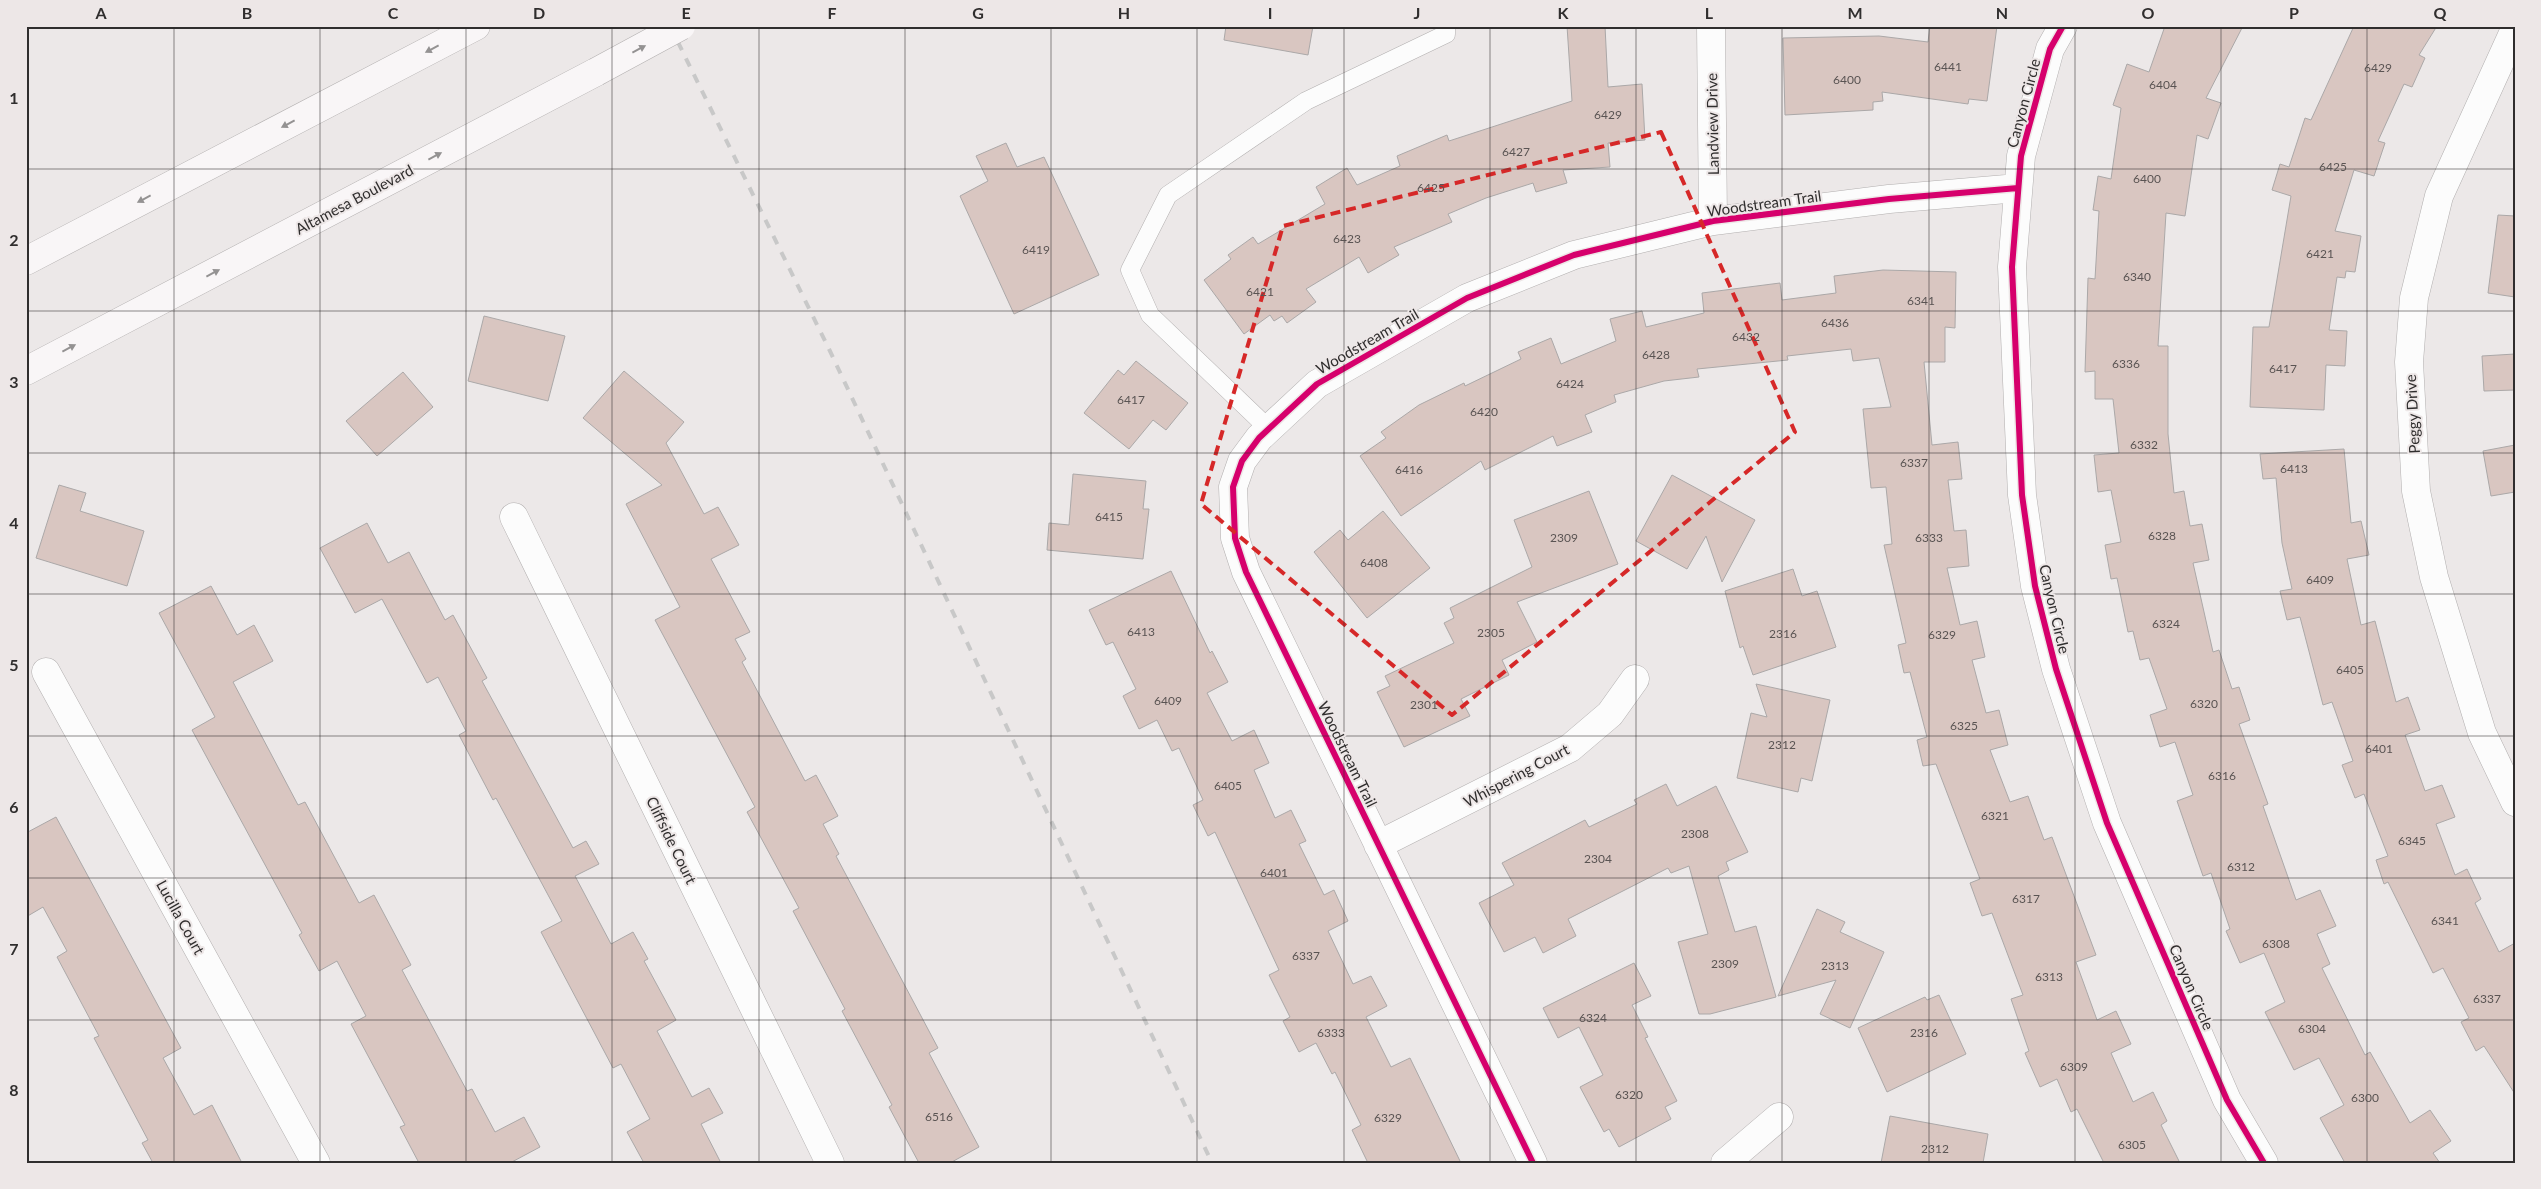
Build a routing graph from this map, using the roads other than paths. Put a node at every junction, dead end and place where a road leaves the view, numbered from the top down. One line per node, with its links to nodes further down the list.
1 (476, 26): 9 (main road, one-way to 9)
2 (681, 26): 10 (main road, Altamesa Boulevard, one-way to 2, bridge)
3 (1446, 26): 11 (lane)
4 (1711, 26): 8 (street, Landview Drive)
5 (2063, 26): 7 (street, Canyon Circle)
6 (2515, 29): 15 (street, Peggy Drive)
7 (2018, 188): 8 (street, Woodstream Trail); 22 (street, Canyon Circle)
8 (1713, 221): 11 (street, Woodstream Trail)
9 (26, 261)
10 (26, 371)
11 (1269, 429): 16 (street, Woodstream Trail)
12 (514, 517): 19 (street, Cliffside Court)
13 (46, 672): 18 (street, Lucilla Court)
14 (1635, 680): 16 (street, Whispering Court)
15 (2515, 802)
16 (1378, 845): 20 (street, Woodstream Trail)
17 (1779, 1117): 21 (street)
18 (316, 1163)
19 (830, 1163)
20 (1533, 1163)
21 (1725, 1163)
22 (2264, 1163)

